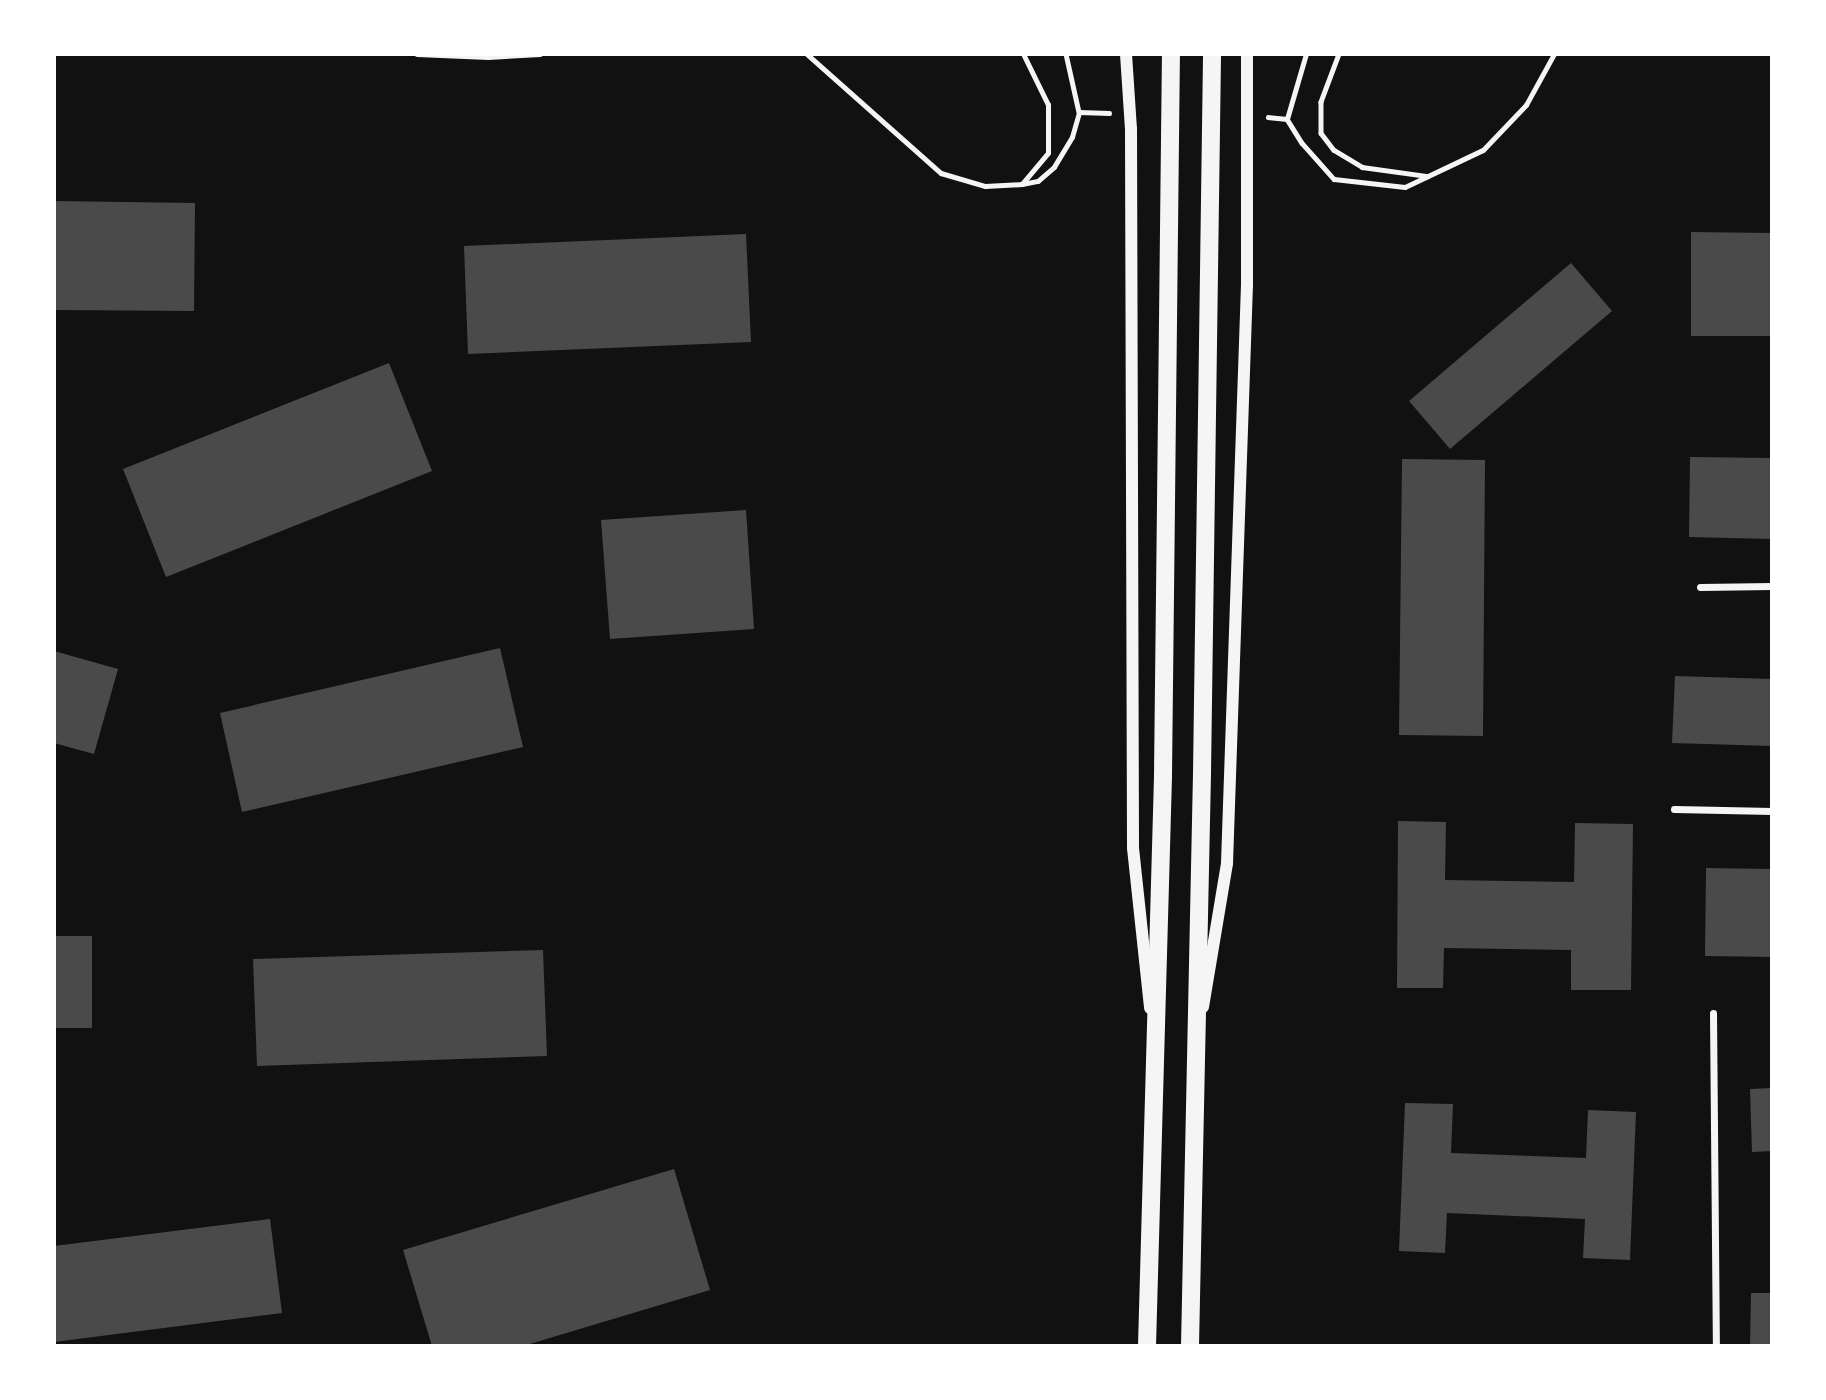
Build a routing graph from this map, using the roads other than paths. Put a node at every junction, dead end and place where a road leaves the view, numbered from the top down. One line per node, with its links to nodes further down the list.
1 (1125, 54): 10 (street)
2 (1171, 54): 10 (main road)
3 (1212, 54): 11 (main road)
4 (1247, 54): 11 (street)
5 (1772, 586): 6 (street)
6 (1700, 587)
7 (1674, 809): 8 (street)
8 (1772, 811)
9 (1713, 1013): 14 (street)
10 (1155, 1048): 12 (main road)
11 (1195, 1052): 13 (main road)
12 (1147, 1346)
13 (1190, 1346)
14 (1716, 1346)

